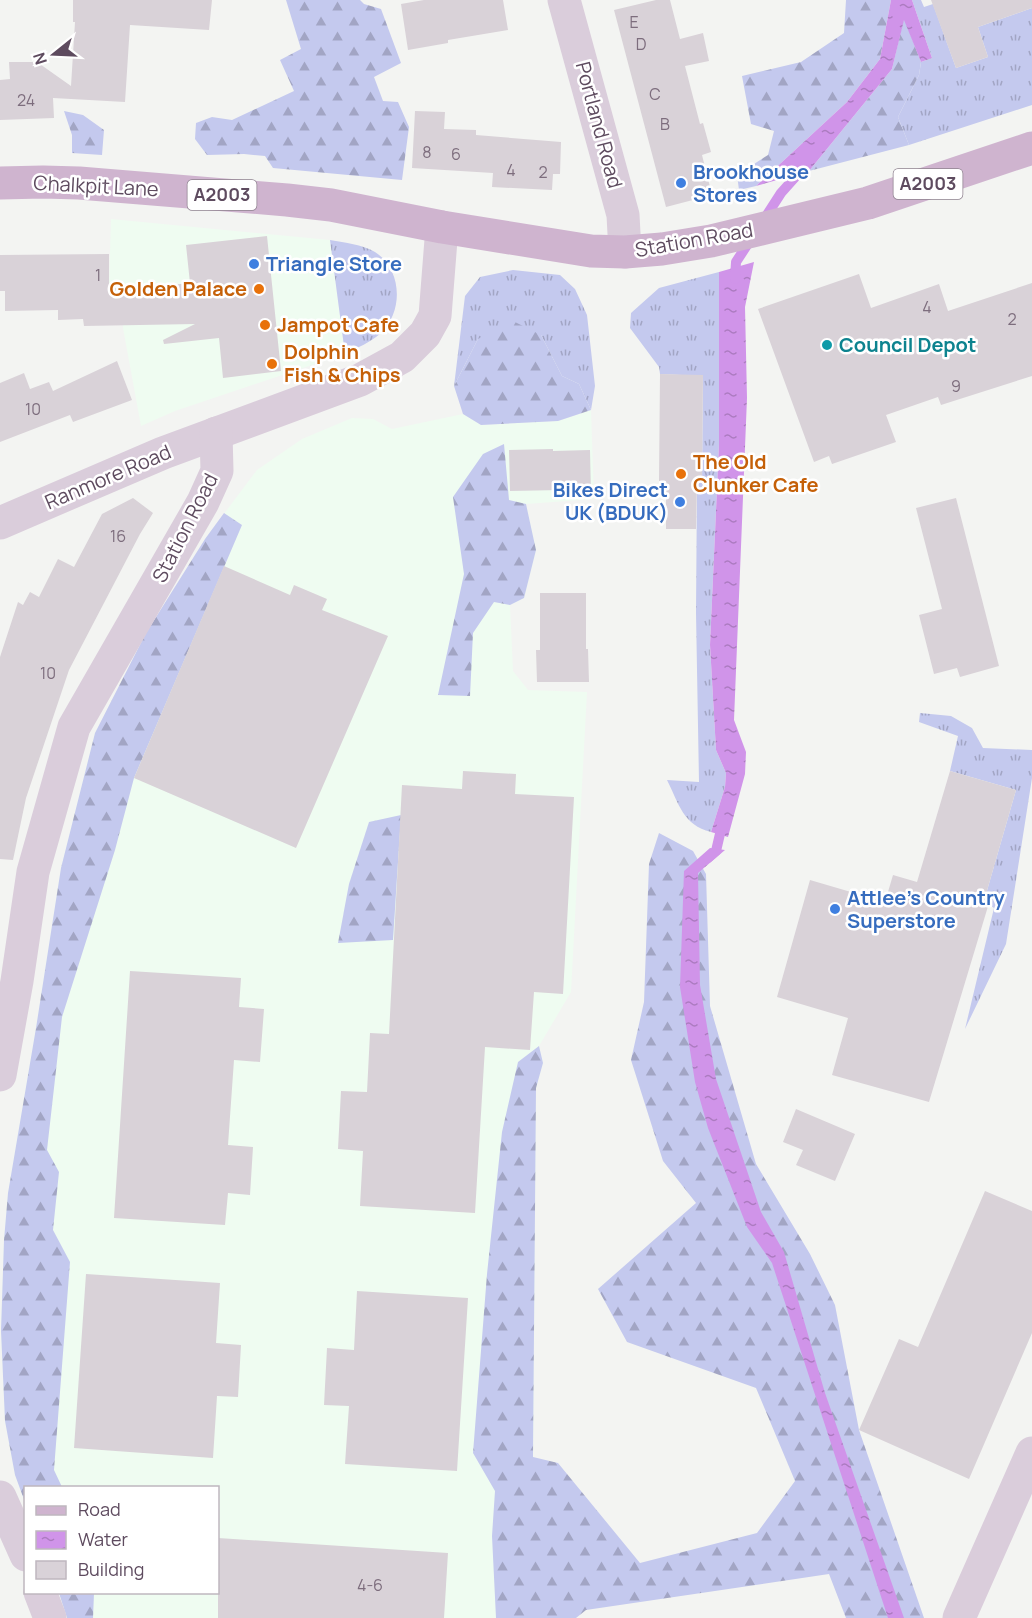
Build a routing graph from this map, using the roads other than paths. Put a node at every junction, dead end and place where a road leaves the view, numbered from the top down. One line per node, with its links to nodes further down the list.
1 (564, 0): 5 (street, Portland Road)
2 (1032, 148): 5 (main road, Station Road / A2003)
3 (0, 183): 4 (main road, Chalkpit Lane / A2003)
4 (442, 227): 5 (main road, Station Road / A2003); 6 (street)
5 (626, 252)
6 (216, 433): 7 (street, Ranmore Road); 8 (street, Station Road)
7 (0, 523)
8 (0, 1075)
9 (1032, 1453): 14 (street)
10 (0, 1497): 11 (street)
11 (24, 1551)
12 (40, 1594): 13 (street)
13 (50, 1618)
14 (959, 1618)

